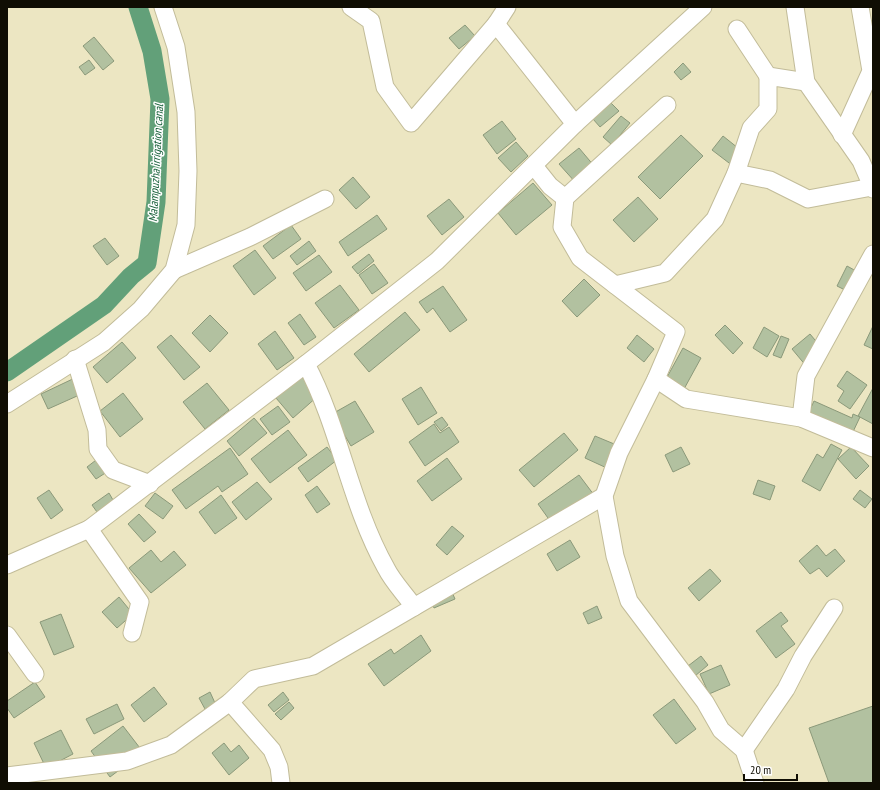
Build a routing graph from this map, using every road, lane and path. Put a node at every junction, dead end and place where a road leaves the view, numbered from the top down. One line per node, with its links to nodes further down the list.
1 (163, 7): 22 (street)
2 (351, 7): 8 (street)
3 (495, 7): 8 (street)
4 (507, 7): 8 (street)
5 (703, 7): 13 (street)
6 (795, 7): 11 (street)
7 (860, 7): 14 (street)
8 (496, 24): 13 (street)
9 (738, 29): 10 (street)
10 (768, 76): 11 (street); 17 (street)
11 (806, 82): 14 (street)
12 (667, 105): 19 (street)
13 (575, 124): 16 (street)
14 (842, 135): 15 (street)
15 (867, 162): 18 (street)
16 (534, 166): 19 (street); 25 (street)
17 (736, 173): 18 (street); 23 (street)
18 (872, 188)
19 (565, 198): 23 (street)
20 (325, 199): 22 (street)
21 (873, 254): 28 (street)
22 (174, 270): 24 (street)
23 (615, 285): 26 (street)
24 (75, 360): 27 (street); 30 (street)
25 (306, 364): 30 (street); 34 (street)
26 (656, 379): 28 (street); 31 (street)
27 (7, 404)
28 (801, 418): 29 (street)
29 (873, 448)
30 (150, 484): 32 (street)
31 (604, 496): 34 (street); 40 (street)
32 (89, 529): 33 (street); 36 (street)
33 (7, 565)
34 (414, 607): 39 (street)
35 (834, 608): 40 (street)
36 (132, 633)
37 (7, 635): 38 (street)
38 (35, 674)
39 (230, 702): 41 (street); 42 (street)
40 (744, 750): 43 (street)
41 (7, 776)
42 (281, 783)
43 (755, 783)

